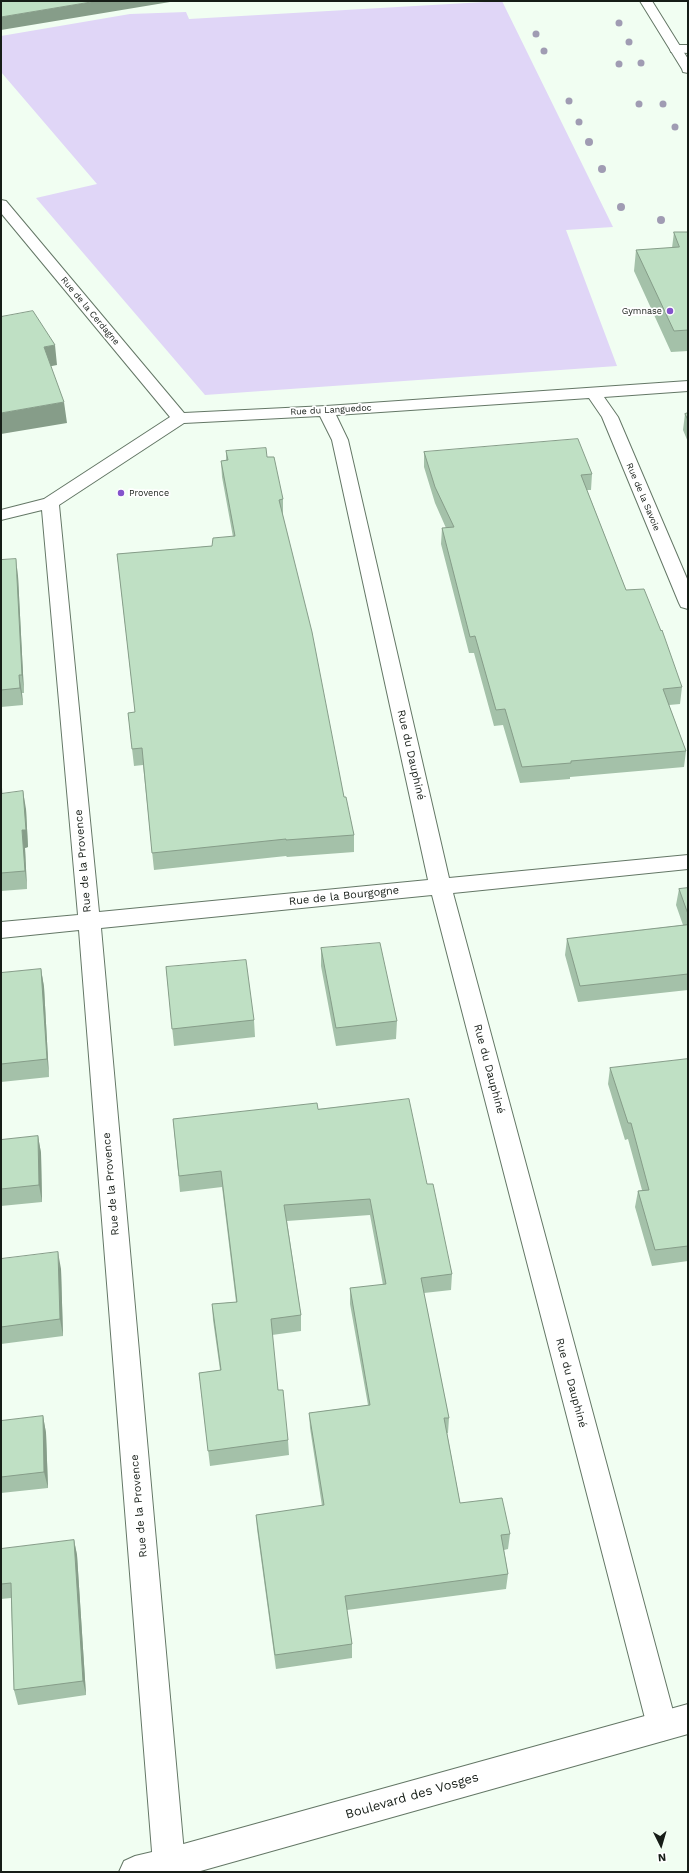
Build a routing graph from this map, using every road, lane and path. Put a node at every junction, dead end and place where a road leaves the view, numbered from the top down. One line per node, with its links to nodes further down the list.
1 (646, 1): 2 (street)
2 (682, 49): 3 (street)
3 (688, 68)
4 (1, 204): 8 (street, Rue de la Cerdagne)
5 (688, 386): 6 (street, Rue du Languedoc)
6 (593, 392): 7 (street, Rue du Languedoc); 11 (street, Rue de la Savoie)
7 (326, 411): 8 (street, Rue du Languedoc); 13 (street, Rue du Dauphiné)
8 (180, 418): 9 (street)
9 (50, 503): 10 (street); 14 (street, Rue de la Provence)
10 (1, 515)
11 (688, 604)
12 (688, 862): 13 (street, Rue de la Bourgogne)
13 (440, 886): 14 (street, Rue de la Bourgogne); 16 (street, Rue du Dauphiné)
14 (89, 921): 15 (street, Rue de la Bourgogne); 17 (street, Rue de la Provence)
15 (1, 930)
16 (675, 1722): 17 (street, Boulevard des Vosges)
17 (169, 1864): 18 (street, Boulevard des Vosges)
18 (135, 1872)

